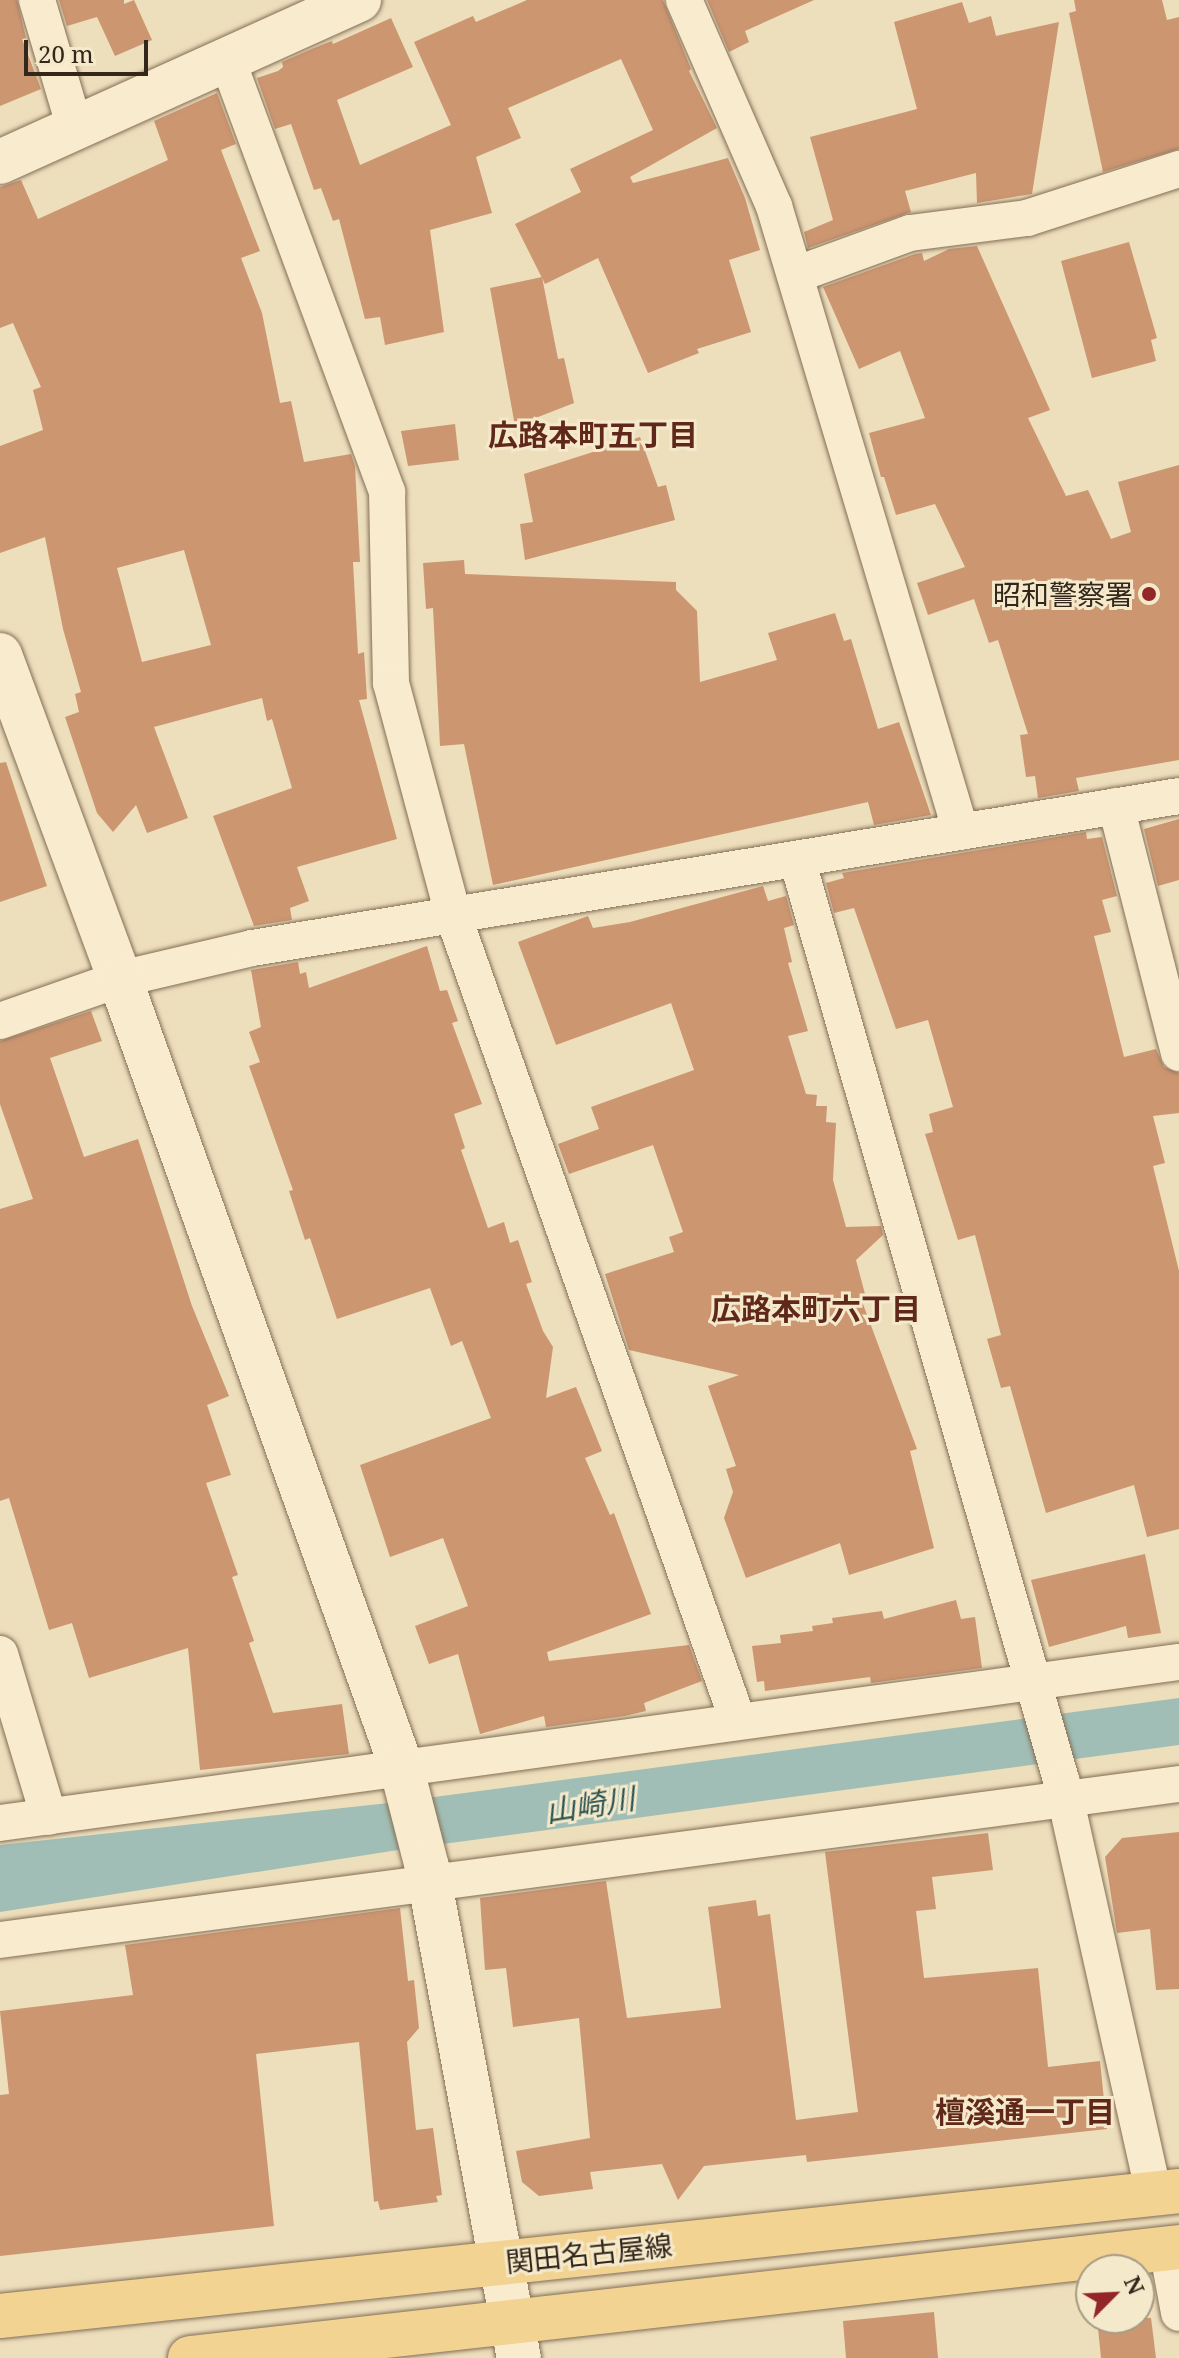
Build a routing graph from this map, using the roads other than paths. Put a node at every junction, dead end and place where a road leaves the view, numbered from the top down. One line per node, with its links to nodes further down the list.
1 (37, 0): 5 (street)
2 (684, 0): 8 (street)
3 (353, 1): 4 (street)
4 (227, 59): 5 (street); 14 (street)
5 (75, 128): 6 (street)
6 (0, 162)
7 (1179, 169): 8 (street)
8 (795, 275): 12 (street)
9 (0, 655): 15 (street)
10 (1179, 796): 11 (street)
11 (1116, 806): 12 (street); 17 (street)
12 (961, 832): 13 (street)
13 (797, 859): 14 (street); 20 (street)
14 (453, 915): 15 (street); 21 (street)
15 (120, 979): 16 (street); 22 (street)
16 (0, 1021)
17 (1179, 1053)
18 (0, 1654): 25 (street)
19 (1179, 1662): 20 (street)
20 (1031, 1682): 21 (street); 24 (street)
21 (738, 1721): 22 (street)
22 (401, 1766): 25 (street); 27 (street)
23 (1179, 1784): 24 (street)
24 (1064, 1791): 27 (street); 29 (street)
25 (49, 1817): 26 (street)
26 (0, 1823)
27 (428, 1874): 28 (street); 31 (street)
28 (0, 1940)
29 (1166, 2193): 31 (main road, 関田名古屋線)
30 (1173, 2248): 32 (street); 34 (main road)
31 (502, 2262): 33 (main road, 関田名古屋線); 34 (street)
32 (1179, 2313)
33 (0, 2316)
34 (515, 2341): 35 (main road)
35 (190, 2358)

